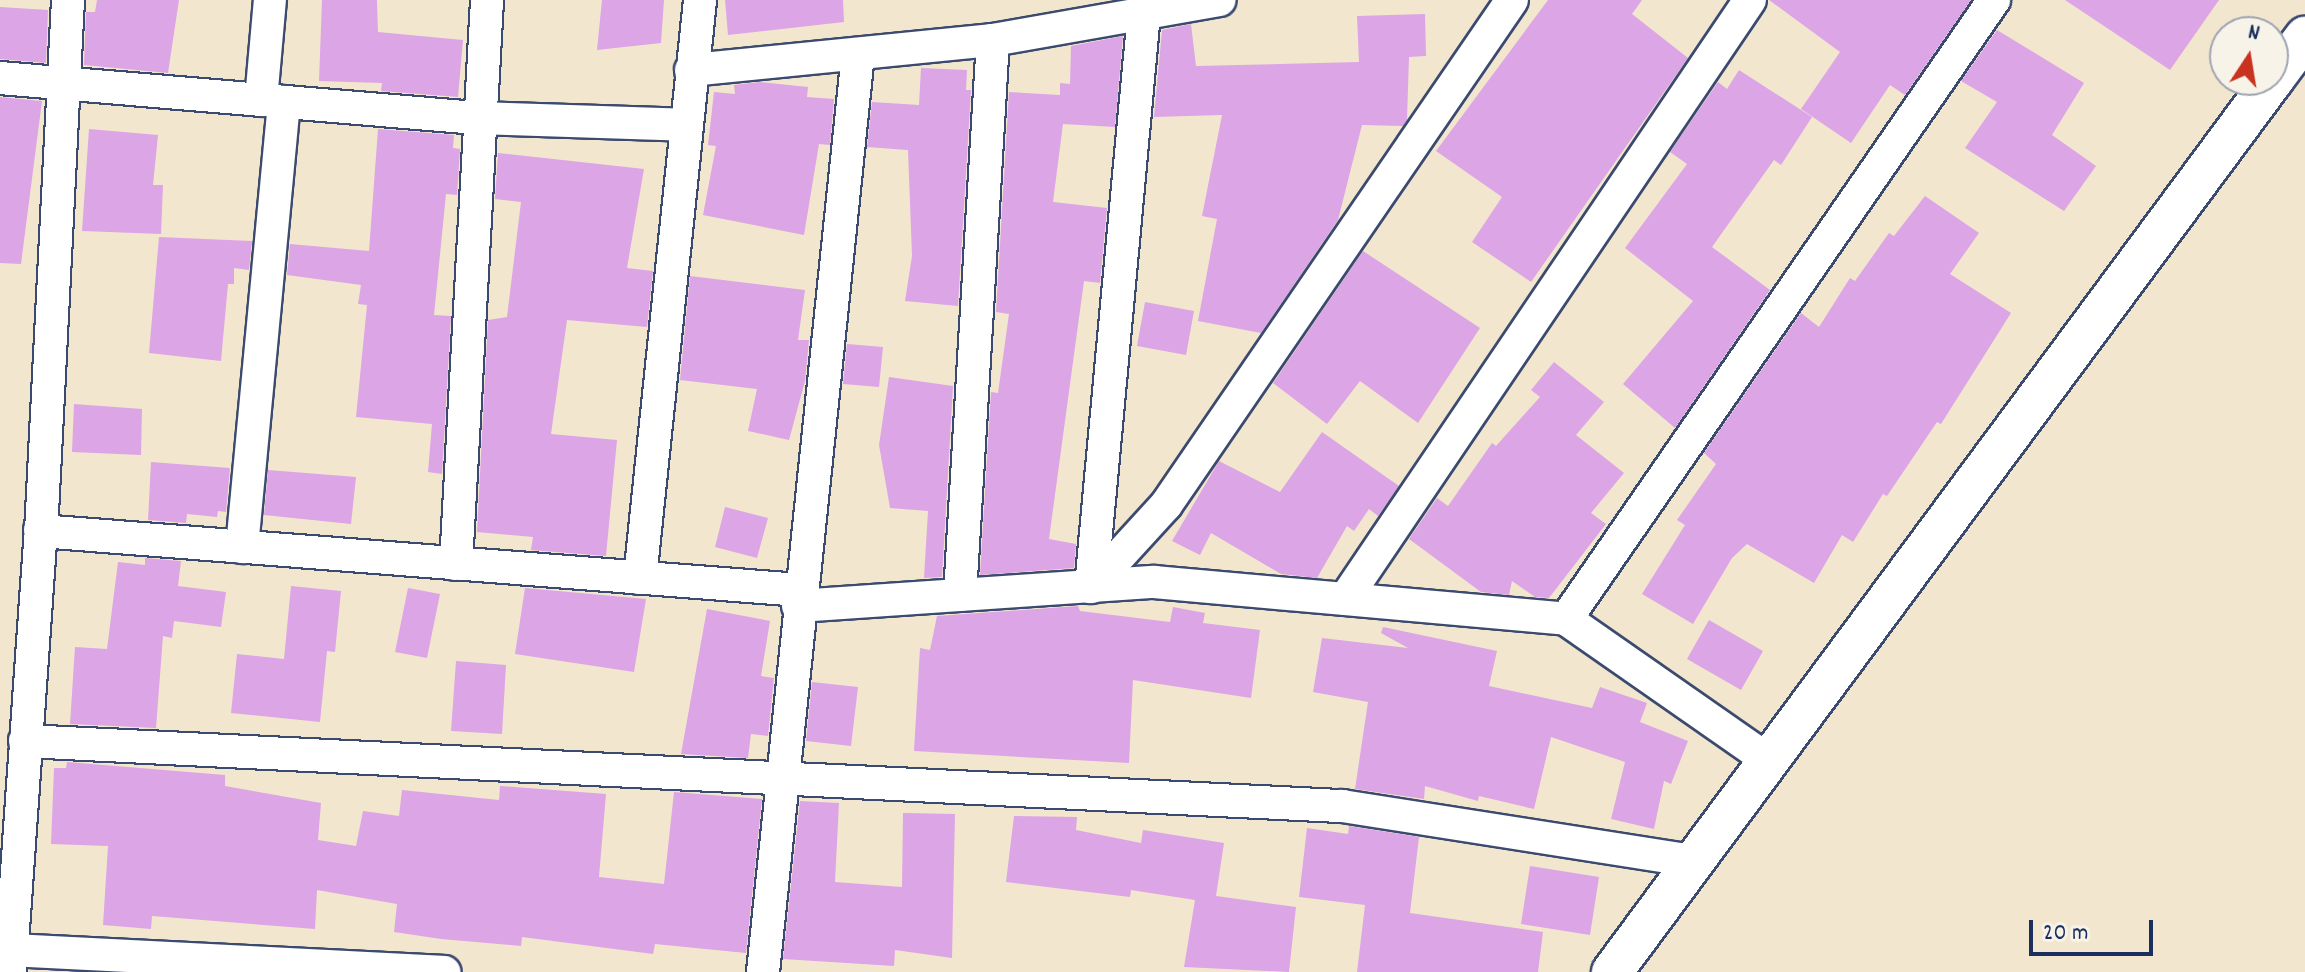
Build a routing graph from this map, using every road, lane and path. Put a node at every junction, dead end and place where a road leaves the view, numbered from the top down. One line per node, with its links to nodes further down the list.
1 (68, 0): 16 (street)
2 (270, 0): 18 (street)
3 (487, 0): 19 (street)
4 (700, 0): 14 (street)
5 (1220, 0): 9 (street)
6 (1512, 0): 25 (street)
7 (1750, 0): 28 (street)
8 (1994, 0): 29 (street)
9 (1144, 14): 11 (street); 25 (street)
10 (2305, 37): 13 (street)
11 (993, 40): 12 (street); 26 (street)
12 (858, 54): 14 (street); 27 (street)
13 (2289, 58)
14 (691, 70): 20 (street)
15 (0, 78): 16 (street)
16 (64, 83): 18 (street); 21 (street)
17 (2261, 96): 31 (street)
18 (272, 101): 19 (street); 22 (street)
19 (478, 118): 20 (street); 23 (street)
20 (684, 125): 24 (street)
21 (40, 531): 22 (street); 30 (street)
22 (242, 547): 23 (street)
23 (456, 564): 24 (street)
24 (640, 578): 27 (street)
25 (1091, 587): 26 (street); 28 (street)
26 (960, 595): 27 (street)
27 (799, 598): 32 (street)
28 (1345, 599): 29 (street)
29 (1566, 619): 31 (street)
30 (25, 741): 32 (street); 34 (street)
31 (1768, 760): 33 (street)
32 (781, 782): 33 (street); 36 (street)
33 (1695, 861): 37 (street)
34 (10, 961): 35 (street)
35 (444, 972)
36 (763, 972)
37 (1612, 972)

